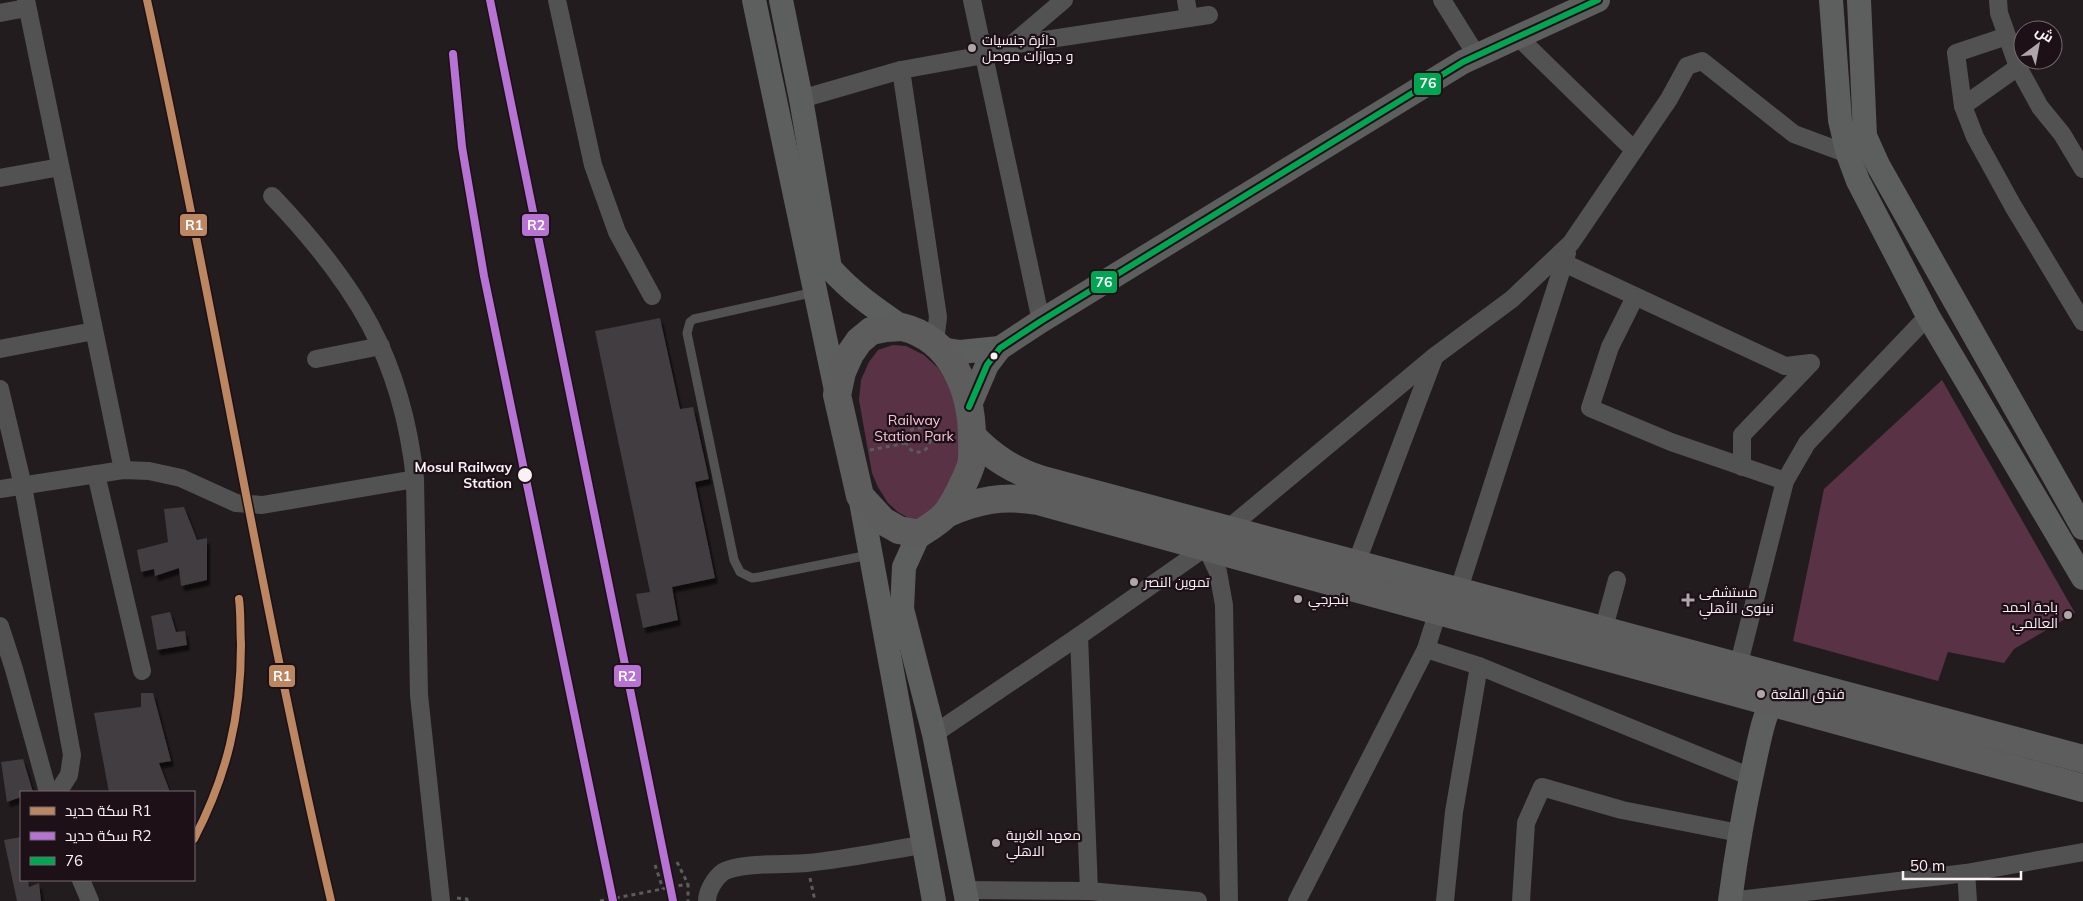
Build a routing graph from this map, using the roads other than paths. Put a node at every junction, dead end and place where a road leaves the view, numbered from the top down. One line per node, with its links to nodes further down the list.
1 (557, 0): 37 (street)
2 (754, 0): 36 (main road)
3 (782, 0): 25 (main road)
4 (972, 0): 20 (street)
5 (1064, 0): 18 (street)
6 (1186, 0): 15 (street)
7 (1442, 0): 21 (street)
8 (1598, 0): 17 (main road)
9 (1859, 0): 28 (main road)
10 (1998, 0): 16 (street)
11 (1829, 2): 29 (main road)
12 (26, 4): 13 (street); 30 (street)
13 (0, 14)
14 (1209, 15): 15 (street)
15 (1189, 18): 18 (street)
16 (2007, 36): 19 (street); 26 (street)
17 (1518, 37): 21 (main road); 27 (street)
18 (1011, 45): 20 (street)
19 (2013, 53)
20 (984, 55): 22 (street); 40 (street)
21 (1477, 56): 40 (main road)
22 (901, 70): 25 (street); 44 (street)
23 (2014, 70): 26 (street)
24 (2020, 70): 31 (street)
25 (801, 99): 42 (main road)
26 (1963, 106): 41 (street)
27 (1634, 150): 29 (street); 34 (street)
28 (1871, 150): 29 (street); 63 (main road)
29 (1848, 154): 39 (main road)
30 (60, 167): 32 (street); 43 (street)
31 (2083, 169)
32 (0, 178)
33 (272, 196): 45 (street)
34 (1571, 243): 35 (street); 48 (street)
35 (1564, 263): 38 (street); 71 (street)
36 (816, 292): 51 (main road); 67 (lane)
37 (652, 296)
38 (1635, 297): 54 (street); 54 (street)
39 (1928, 316): 58 (street); 69 (main road)
40 (1040, 321): 46 (main road)
41 (2083, 322)
42 (902, 327): 44 (main road); 51 (main road)
43 (94, 331): 47 (street); 55 (street)
44 (938, 345): 46 (main road); 52 (main road)
45 (381, 346): 49 (street); 57 (street)
46 (1000, 348): 52 (main road)
47 (0, 349)
48 (1435, 356): 64 (street); 68 (street)
49 (316, 359)
50 (0, 389): 59 (street)
51 (837, 395): 61 (main road)
52 (969, 407): 53 (main road)
53 (972, 436): 62 (main road); 64 (main road)
54 (1742, 467): 58 (street)
55 (123, 470): 56 (street); 57 (street)
56 (96, 474): 59 (street); 79 (street)
57 (415, 479): 96 (street)
58 (1785, 481): 78 (street)
59 (23, 486): 60 (street); 87 (street)
60 (0, 489)
61 (860, 496): 65 (main road); 67 (main road)
62 (946, 514): 65 (main road); 66 (main road)
63 (2083, 528)
64 (1227, 530): 66 (street); 68 (main road)
65 (920, 534): 82 (main road)
66 (1206, 547): 72 (main road); 75 (street); 100 (street)
67 (870, 555): 89 (main road)
68 (1356, 564): 71 (main road)
69 (2083, 578)
70 (1617, 580): 74 (street)
71 (1458, 592): 74 (main road)
72 (1438, 611): 76 (street); 81 (main road)
73 (0, 626): 86 (street)
74 (1603, 631): 78 (main road)
75 (1079, 636): 82 (street); 93 (street)
76 (1426, 648): 77 (street); 101 (street)
77 (1479, 666): 84 (street); 102 (street)
78 (1738, 667): 80 (main road)
79 (142, 671)
80 (1785, 679): 81 (main road); 83 (main road)
81 (1771, 702): 84 (main road); 85 (main road)
82 (934, 734): 94 (main road)
83 (2075, 752)
84 (1751, 777): 88 (main road)
85 (2083, 788)
86 (48, 791)
87 (59, 791)
88 (1739, 833): 103 (street); 104 (main road)
89 (922, 844): 97 (street); 98 (main road)
90 (2083, 852): 91 (street)
91 (1966, 873): 104 (street); 105 (street)
92 (81, 881): 95 (street)
93 (1089, 891): 94 (street); 99 (street)
94 (966, 896)
95 (90, 901)
96 (441, 901)
97 (707, 901)
98 (934, 901)
99 (1198, 901)
100 (1229, 901)
101 (1297, 901)
102 (1445, 901)
103 (1521, 901)
104 (1730, 901)
105 (1968, 901)

